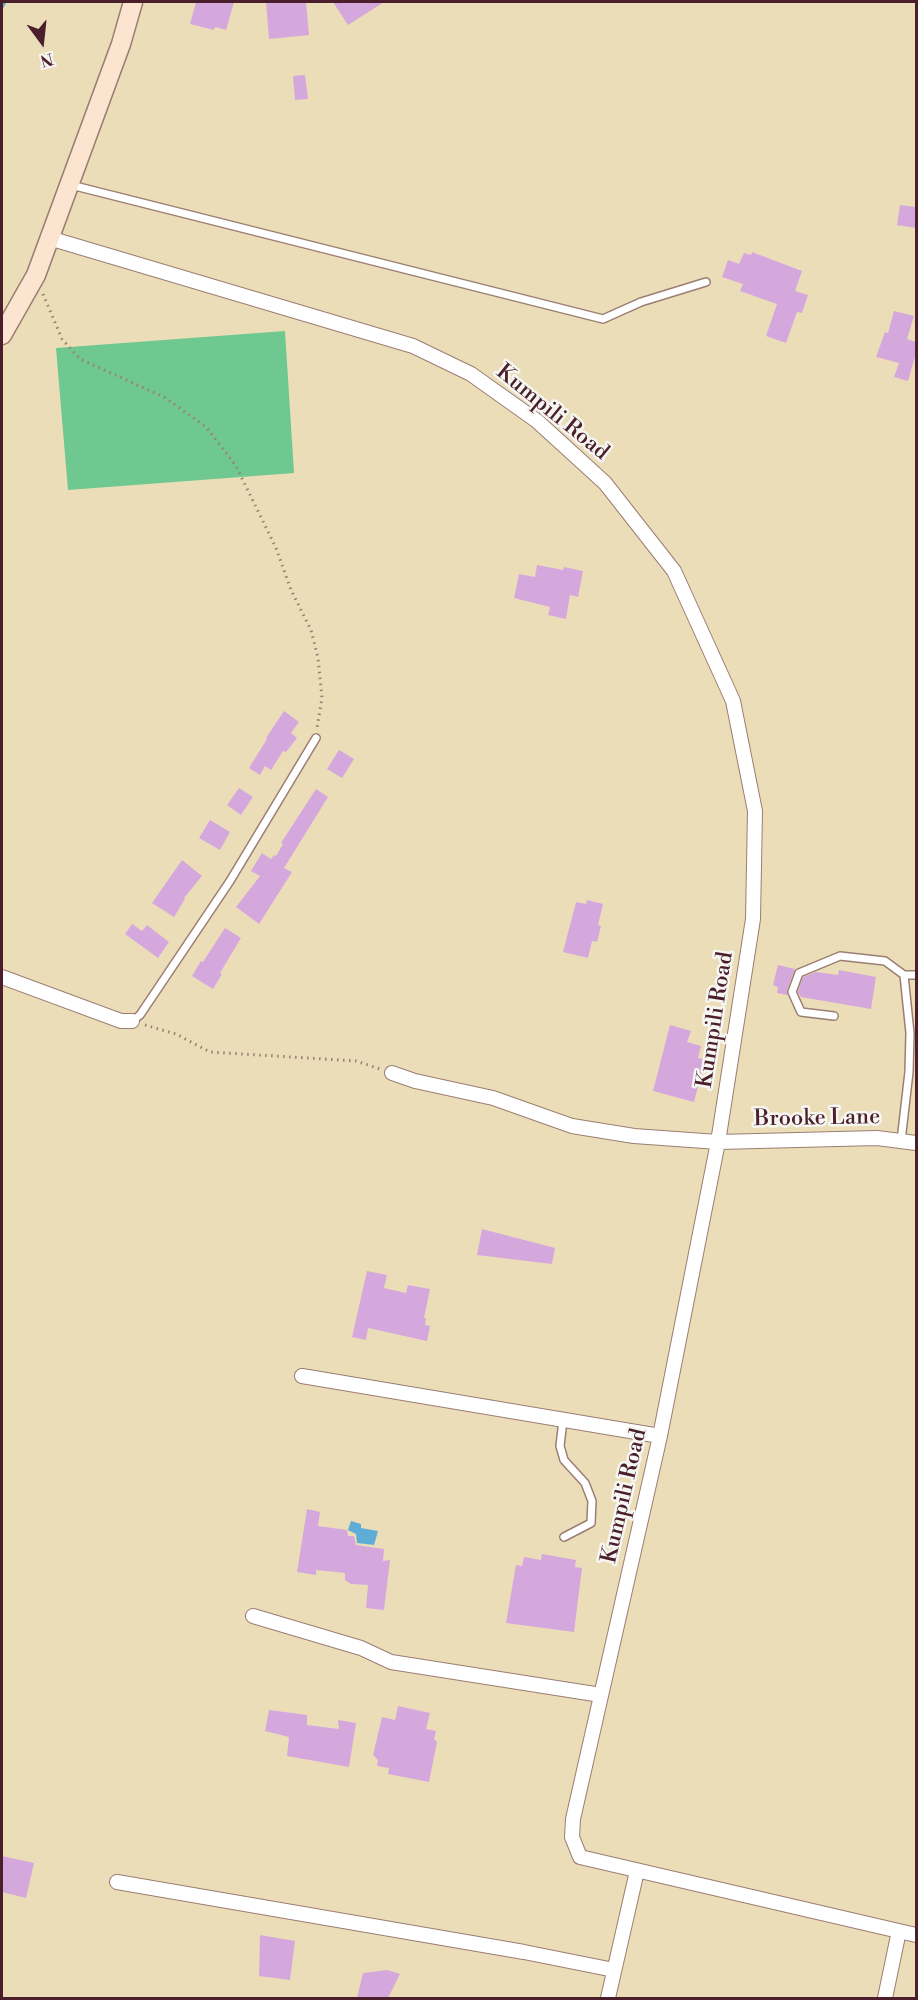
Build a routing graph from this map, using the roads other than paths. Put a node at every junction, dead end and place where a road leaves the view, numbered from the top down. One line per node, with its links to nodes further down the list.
1 (133, 2): 2 (street)
2 (69, 185): 3 (street); 4 (lane)
3 (50, 238): 5 (street); 14 (street, Kumpili Road)
4 (706, 282)
5 (2, 335)
6 (316, 738): 11 (lane)
7 (904, 975): 8 (lane); 10 (lane); 13 (lane)
8 (916, 975)
9 (2, 977): 11 (street)
10 (834, 1016)
11 (132, 1021)
12 (392, 1073): 14 (street, Brooke Lane)
13 (901, 1141): 14 (street, Brooke Lane); 15 (street, Brooke Lane)
14 (718, 1142): 18 (street, Kumpili Road)
15 (916, 1143)
16 (302, 1376): 17 (street)
17 (563, 1420): 18 (street); 19 (lane)
18 (660, 1436): 21 (street, Kumpili Road)
19 (564, 1537)
20 (253, 1616): 21 (street)
21 (601, 1695): 22 (street, Kumpili Road)
22 (637, 1871): 24 (street, Kumpili Road); 26 (street)
23 (117, 1882): 26 (street)
24 (899, 1931): 25 (street, Kumpili Road); 28 (street)
25 (916, 1935)
26 (614, 1970): 27 (street)
27 (608, 1998)
28 (885, 1998)

